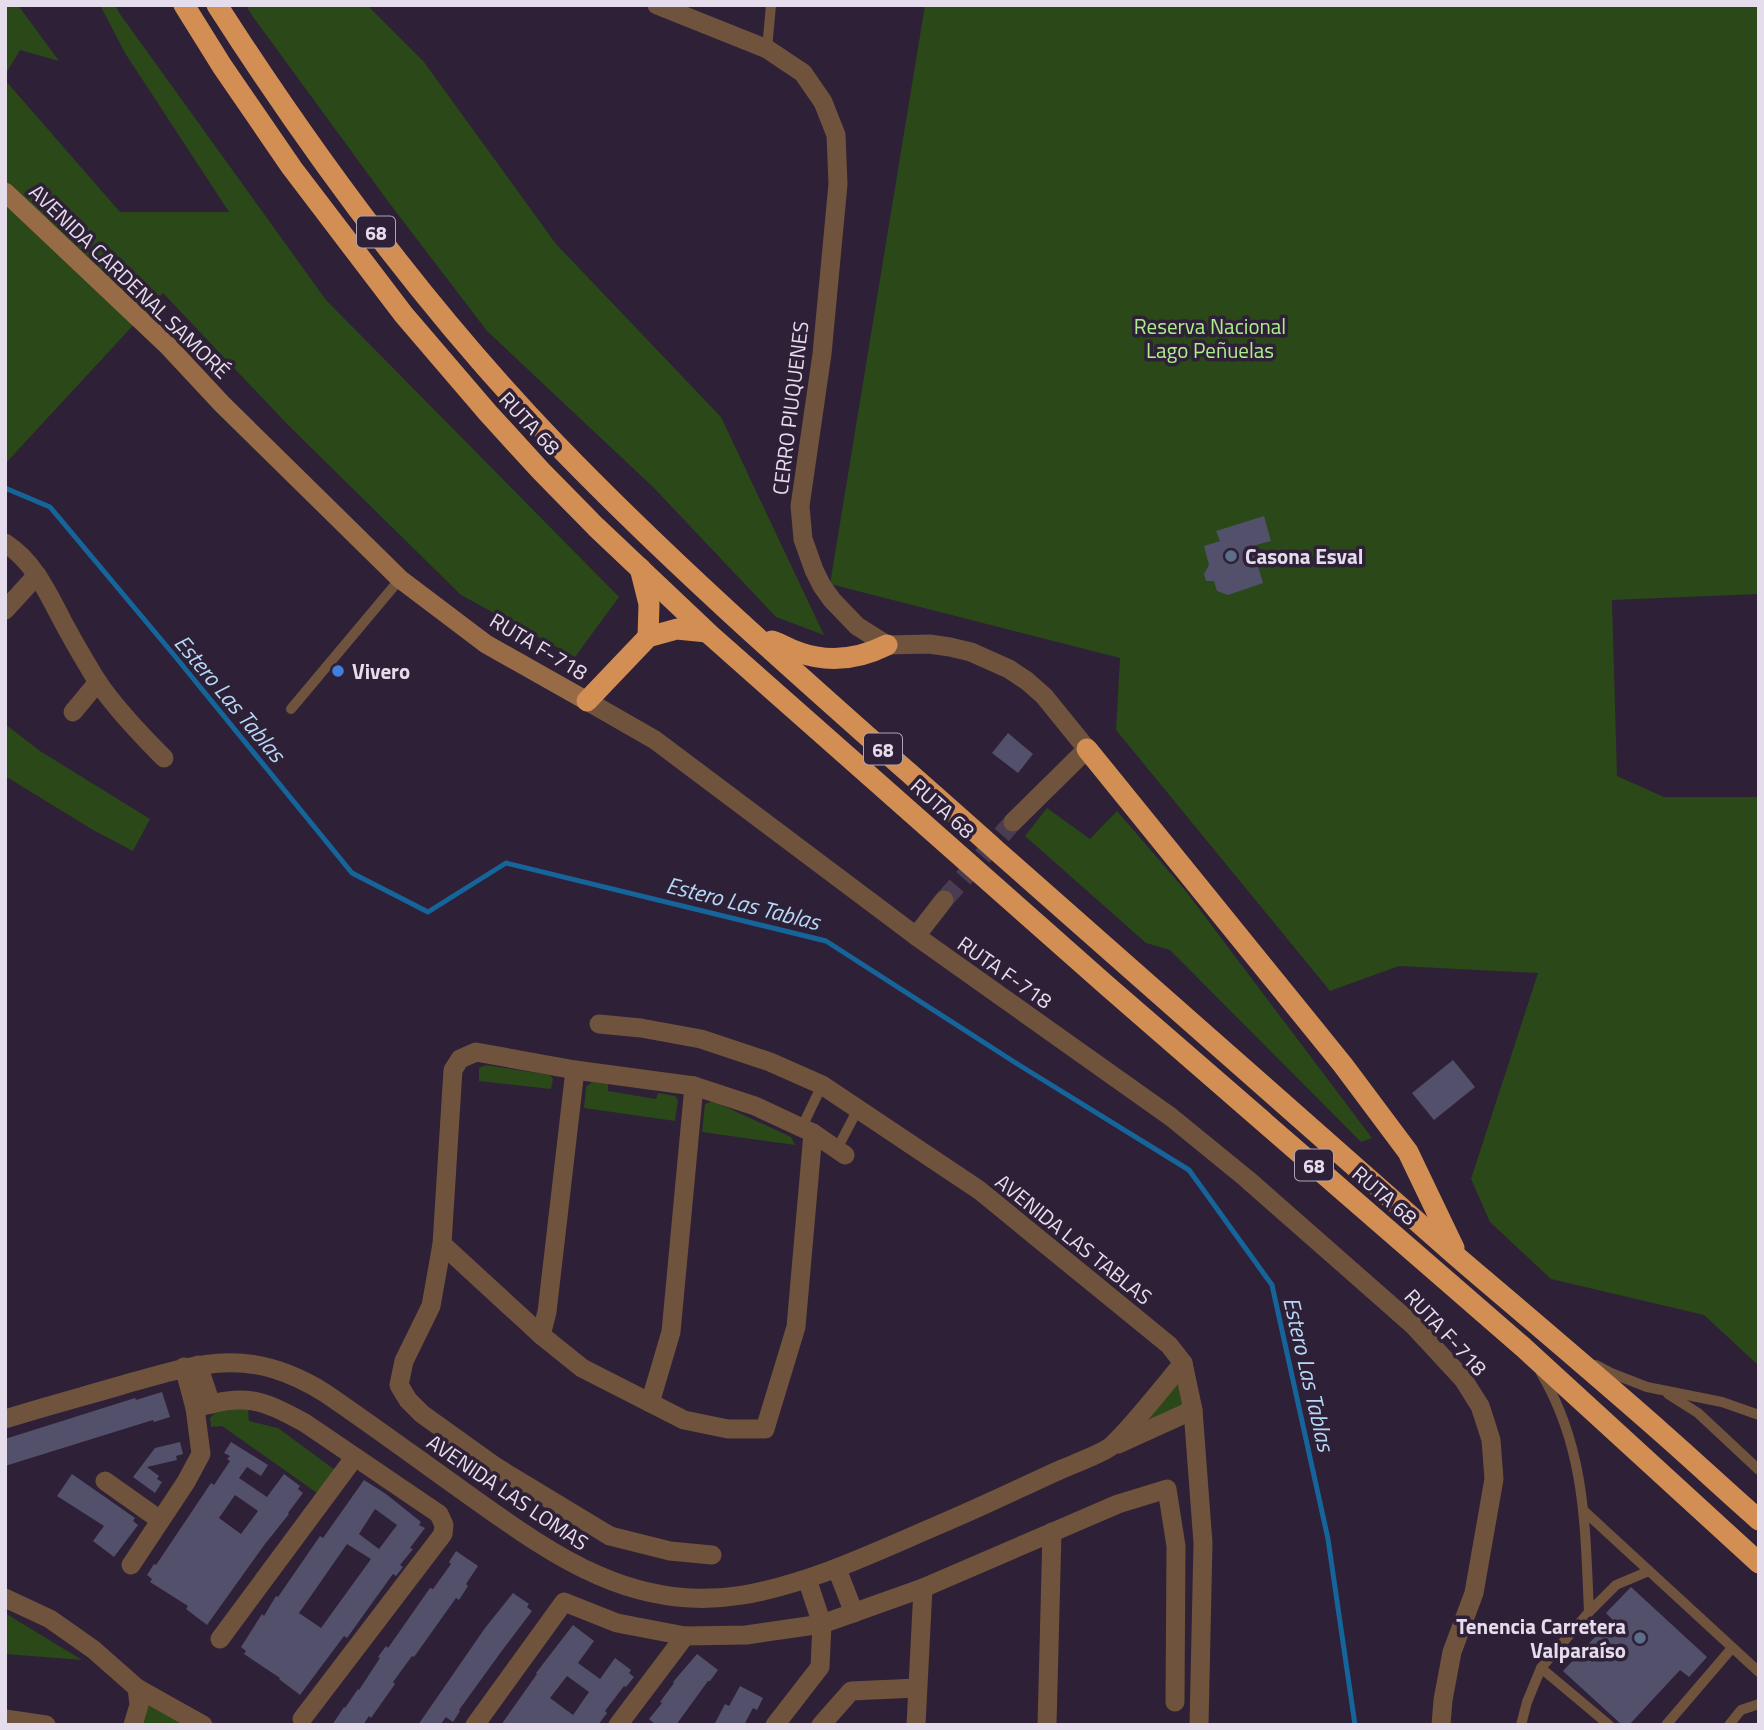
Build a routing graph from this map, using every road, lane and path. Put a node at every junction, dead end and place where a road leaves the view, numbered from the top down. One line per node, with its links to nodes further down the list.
1 (184, 5): 9 (highway, RUTA 68 / 68)
2 (217, 5): 14 (highway, RUTA 68 / 68)
3 (657, 5): 5 (street, CERRO PIUQUENES)
4 (771, 5): 5 (lane)
5 (767, 49): 16 (street, CERRO PIUQUENES)
6 (5, 192): 7 (main road, AVENIDA CARDENAL SAMORÉ)
7 (222, 404): 11 (main road, RUTA F-718)
8 (5, 543): 10 (street)
9 (639, 566): 13 (highway, RUTA 68 / 68); 15 (highway)
10 (37, 575): 12 (street); 17 (street)
11 (400, 579): 18 (main road, RUTA F-718); 19 (lane)
12 (5, 610)
13 (707, 632): 15 (highway); 37 (highway, RUTA 68 / 68)
14 (756, 636): 16 (highway); 34 (highway, RUTA 68 / 68)
15 (648, 637): 18 (highway)
16 (887, 645): 21 (street)
17 (98, 682): 20 (street); 22 (street)
18 (587, 701): 25 (street, RUTA F-718)
19 (291, 709)
20 (73, 712)
21 (1087, 749): 23 (street); 34 (highway)
22 (164, 758)
23 (1013, 822)
24 (944, 900): 25 (street)
25 (916, 936): 88 (street, RUTA F-718)
26 (599, 1024): 28 (street, AVENIDA LAS TABLAS)
27 (575, 1070): 29 (street); 33 (street); 35 (street)
28 (822, 1085): 30 (street, AVENIDA LAS TABLAS); 31 (lane)
29 (694, 1086): 31 (street); 41 (street)
30 (858, 1108): 32 (lane); 38 (street, AVENIDA LAS TABLAS)
31 (808, 1130): 32 (street); 41 (street)
32 (841, 1152)
33 (442, 1244): 35 (street); 56 (street)
34 (1458, 1257): 36 (highway, RUTA 68 / 68)
35 (541, 1335): 41 (street)
36 (1557, 1341): 40 (lane); 50 (highway, RUTA 68 / 68)
37 (1522, 1347): 51 (lane); 57 (highway, RUTA 68 / 68)
38 (1183, 1363): 43 (street); 46 (street, AVENIDA LAS LOMAS)
39 (191, 1366): 42 (street); 45 (street, AVENIDA LAS LOMAS); 61 (street, AVENIDA LAS LOMAS)
40 (1664, 1392): 44 (lane); 48 (lane)
41 (650, 1403)
42 (203, 1406): 47 (street); 53 (street)
43 (1193, 1410): 46 (street, AVENIDA LAS LOMAS); 87 (street)
44 (1759, 1415)
45 (5, 1419)
46 (1110, 1447): 59 (street, AVENIDA LAS LOMAS)
47 (354, 1458): 68 (street); 77 (street)
48 (1759, 1470)
49 (104, 1481): 53 (street)
50 (1740, 1503): 52 (lane); 54 (highway, RUTA 68 / 68)
51 (1584, 1511): 60 (lane); 64 (lane)
52 (1759, 1515)
53 (160, 1520): 58 (street)
54 (1759, 1520)
55 (1052, 1532): 62 (street); 74 (street); 86 (street)
56 (712, 1555)
57 (1759, 1563)
58 (131, 1564)
59 (837, 1569): 61 (street, AVENIDA LAS LOMAS); 65 (street)
60 (1649, 1571): 64 (lane); 69 (lane)
61 (807, 1579): 66 (street)
62 (923, 1588): 65 (street); 73 (street)
63 (5, 1598): 72 (street)
64 (1589, 1612): 70 (lane)
65 (854, 1613): 66 (street)
66 (822, 1624): 67 (street); 83 (street)
67 (685, 1636): 81 (street); 82 (street)
68 (220, 1639)
69 (1732, 1648): 71 (lane); 91 (lane)
70 (1541, 1668): 89 (lane); 90 (lane)
71 (1759, 1672)
72 (137, 1688): 79 (street); 80 (street)
73 (917, 1688): 84 (street); 85 (street)
74 (1175, 1702)
75 (1759, 1704): 92 (lane)
76 (5, 1719): 78 (street)
77 (302, 1719)
78 (46, 1725)
79 (132, 1725)
80 (203, 1725)
81 (475, 1725)
82 (618, 1725)
83 (775, 1725)
84 (821, 1725)
85 (916, 1725)
86 (1047, 1725)
87 (1199, 1725)
88 (1440, 1725)
89 (1521, 1725)
90 (1609, 1725)
91 (1667, 1725)
92 (1729, 1725)

